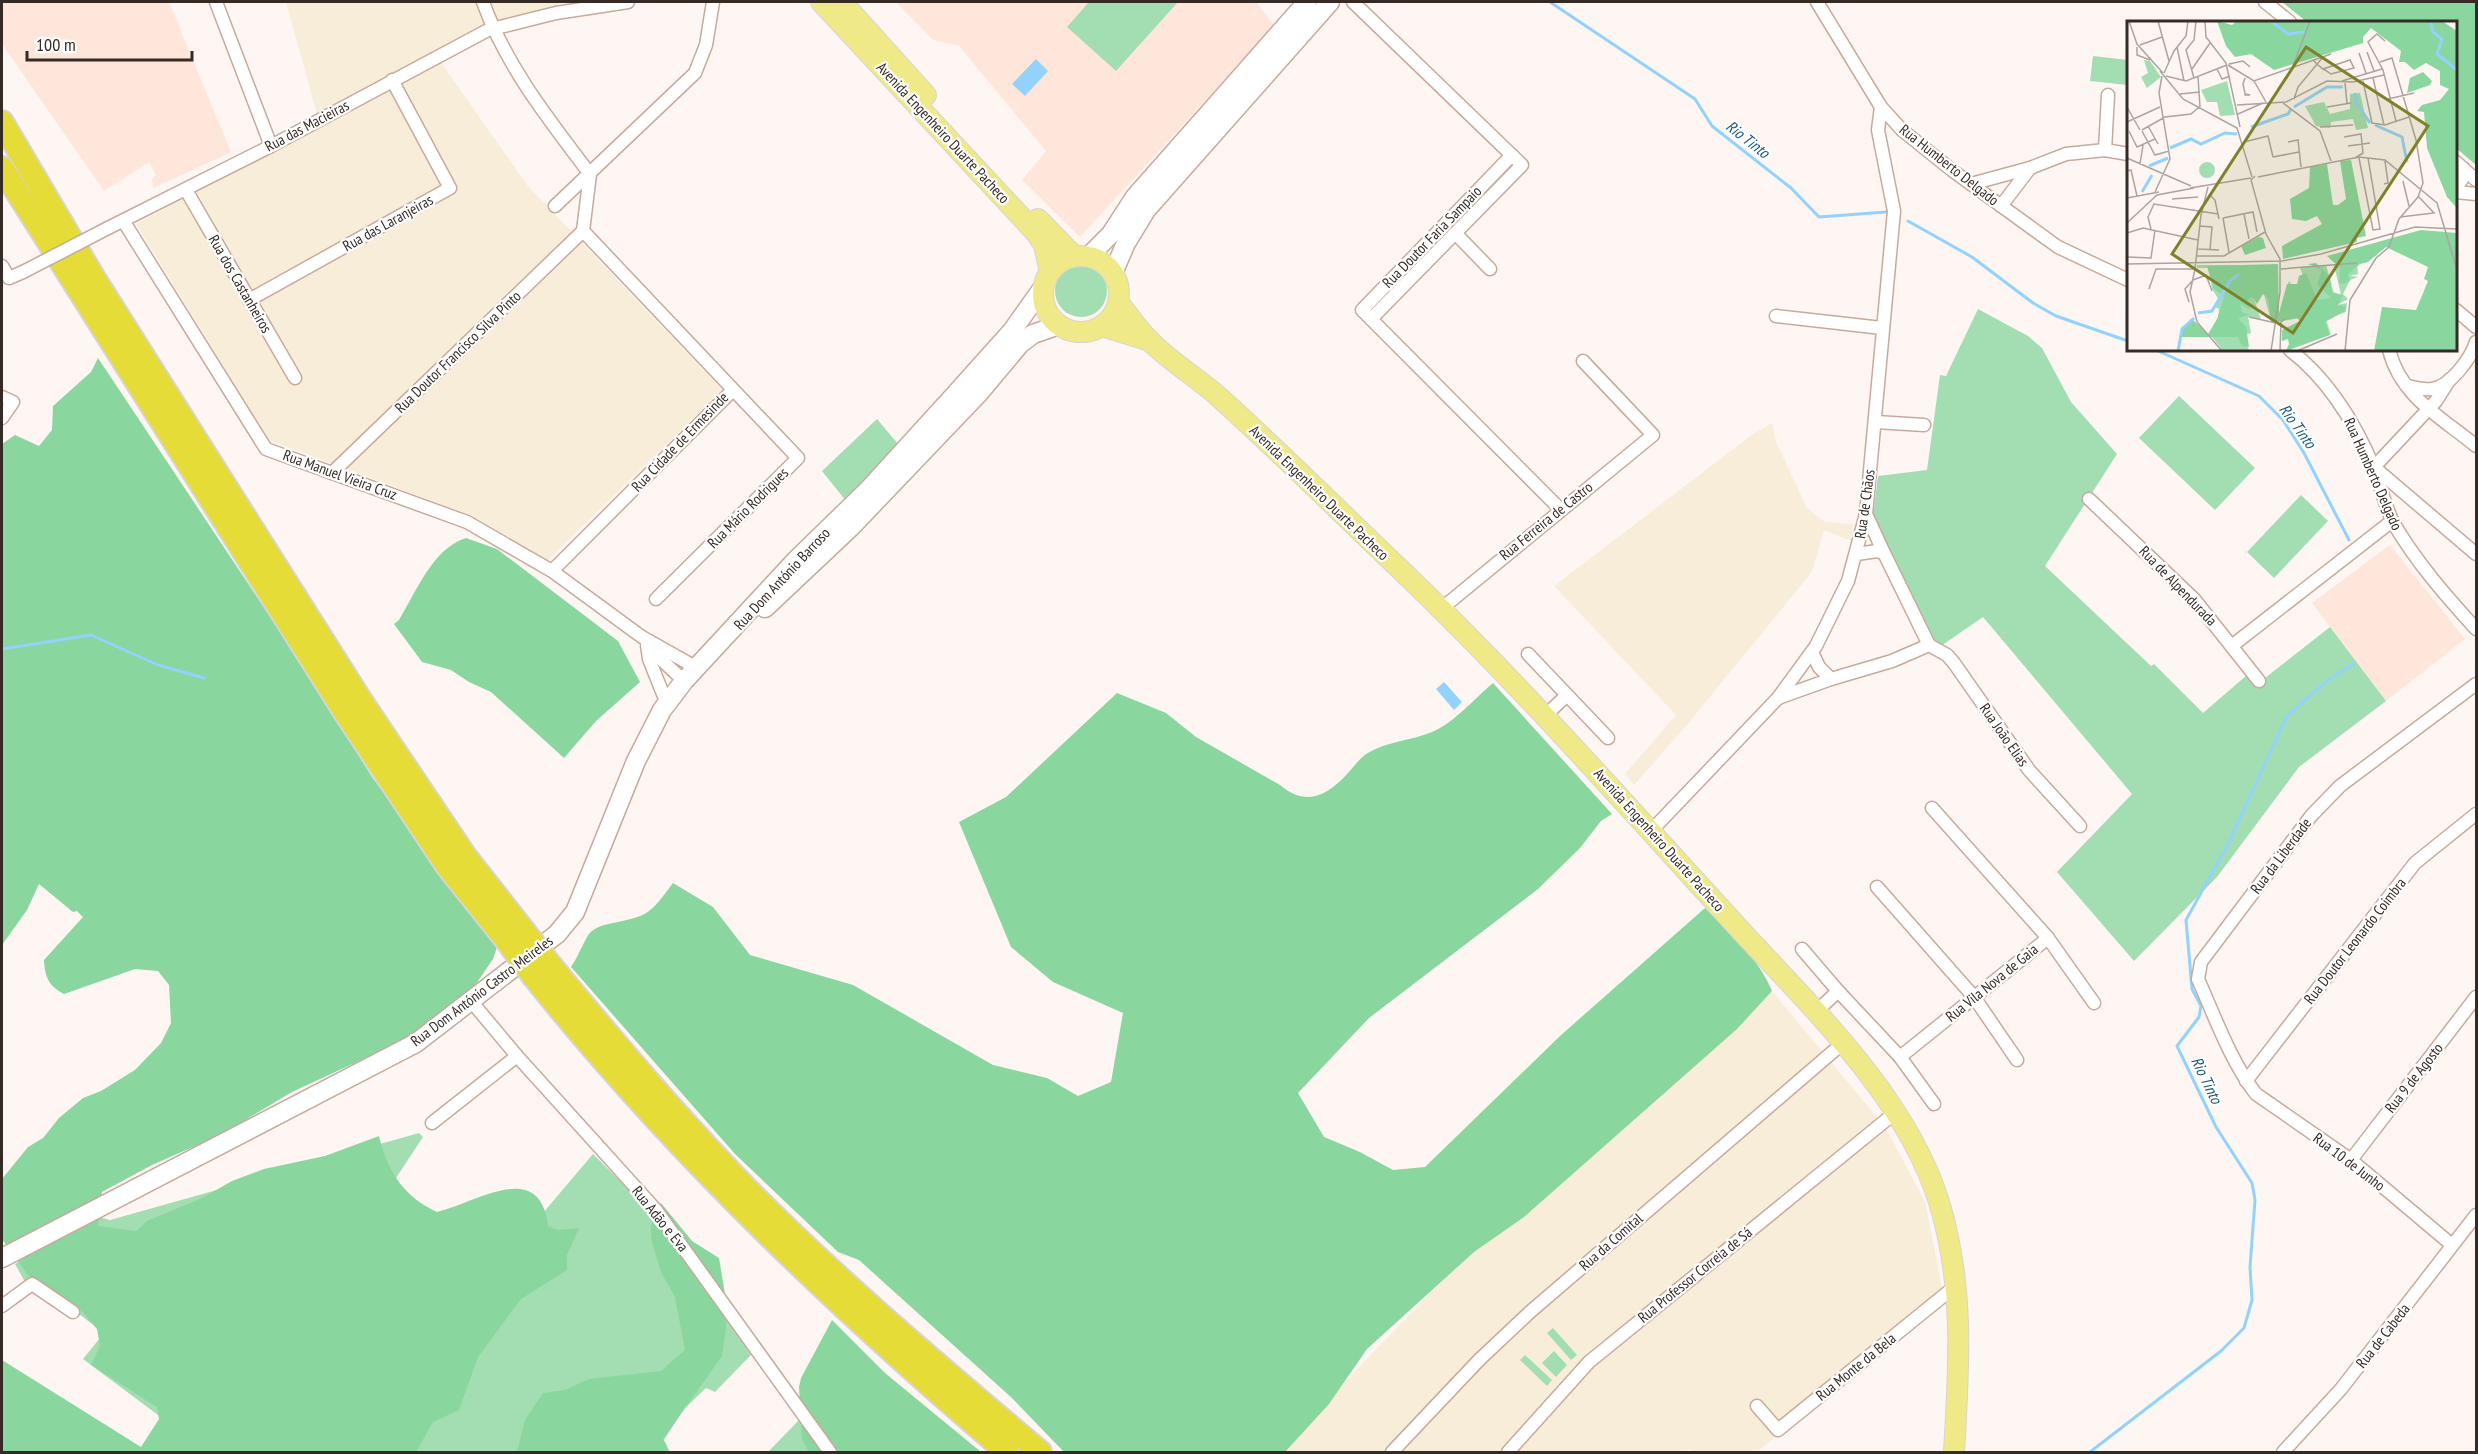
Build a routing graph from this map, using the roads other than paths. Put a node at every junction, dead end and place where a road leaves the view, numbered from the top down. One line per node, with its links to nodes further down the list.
1 (216, 2): 18 (street)
2 (483, 2): 13 (street)
3 (628, 2): 13 (street, Rua das Macieiras)
4 (713, 2): 25 (street)
5 (821, 2): 41 (main road, Avenida Engenheiro Duarte Pacheco)
6 (842, 2): 37 (main road, Avenida Engenheiro Duarte Pacheco)
7 (1330, 2): 40 (main road)
8 (1353, 2): 21 (street, Rua Doutor Faria Sampaio)
9 (1817, 2): 16 (street, Rua Humberto Delgado)
10 (2265, 2): 12 (street)
11 (1309, 3): 37 (main road)
12 (2289, 21)
13 (493, 29): 14 (street, Rua das Macieiras); 25 (street)
14 (392, 80): 18 (street, Rua das Macieiras); 44 (street, Rua das Laranjeiras)
15 (2108, 95): 19 (street)
16 (1881, 107): 27 (street, Rua Humberto Delgado); 52 (street, Rua de Chãos)
17 (2, 122): 103 (highway)
18 (271, 146): 29 (street, Rua das Macieiras)
19 (2105, 150): 20 (street); 24 (street)
20 (2127, 154)
21 (1512, 155): 36 (street, Rua Doutor Faria Sampaio); 48 (street, Rua Doutor Faria Sampaio)
22 (2459, 165): 26 (street); 28 (street)
23 (2, 168): 103 (highway)
24 (2030, 168): 27 (street); 33 (street)
25 (590, 174): 32 (street); 35 (street)
26 (2476, 180)
27 (1971, 184): 33 (street, Rua Humberto Delgado)
28 (2457, 188)
29 (186, 190): 34 (street, Rua das Macieiras); 44 (street, Rua dos Castanheiros)
30 (2457, 190): 31 (street)
31 (2476, 194)
32 (555, 206)
33 (2001, 206): 43 (street, Rua Humberto Delgado)
34 (124, 222): 42 (street, Rua das Macieiras, bridge); 70 (street, Rua Manuel Vieira Cruz)
35 (583, 231): 62 (street, Rua Cidade de Ermesinde); 70 (street, Rua Doutor Francisco Silva Pinto)
36 (1456, 234): 39 (street, Rua Doutor Faria Sampaio); 48 (street, Rua Doutor Faria Sampaio)
37 (1082, 256): 40 (main road); 41 (main road)
38 (2, 266): 42 (street, Rua das Macieiras)
39 (1491, 269)
40 (1113, 273): 45 (main road)
41 (1047, 279): 50 (main road); 82 (main road, Rua Dom António Barroso)
42 (5, 280)
43 (2127, 280)
44 (249, 300): 59 (street, Rua dos Castanheiros)
45 (1119, 302): 51 (main road); 54 (main road, Avenida Engenheiro Duarte Pacheco)
46 (2457, 311): 49 (street)
47 (1776, 315): 52 (street)
48 (1371, 319): 72 (street)
49 (2472, 323): 53 (street)
50 (1059, 325): 51 (main road); 82 (main road, Rua Dom António Barroso)
51 (1102, 326): 54 (main road, Avenida Engenheiro Duarte Pacheco)
52 (1882, 328): 66 (street, Rua de Chãos)
53 (2476, 336)
54 (1150, 342): 80 (main road, Avenida Engenheiro Duarte Pacheco)
55 (2476, 347): 60 (street)
56 (2291, 351): 69 (street, Rua Humberto Delgado)
57 (2389, 351): 61 (street)
58 (1583, 362): 72 (street, Rua Ferreira de Castro)
59 (295, 378)
60 (2450, 379): 61 (street); 64 (street)
61 (2408, 386): 64 (street)
62 (732, 390): 78 (street, Rua Cidade de Ermesinde); 79 (street, Rua Mário Rodrigues)
63 (2, 397): 65 (street)
64 (2426, 409): 68 (street); 69 (street)
65 (2, 418)
66 (1876, 422): 67 (street); 73 (street, Rua de Chãos)
67 (1924, 425)
68 (2476, 446)
69 (2374, 467): 74 (street, Rua Humberto Delgado); 77 (street)
70 (332, 473): 78 (street, Rua Manuel Vieira Cruz)
71 (2089, 499): 85 (street, Rua de Alpendurada)
72 (1561, 510): 80 (street, Rua Ferreira de Castro)
73 (1866, 514): 75 (street); 76 (street, Rua de Chãos)
74 (2392, 521): 81 (street, Rua Humberto Delgado); 85 (street)
75 (1884, 553): 76 (street); 84 (street)
76 (1857, 554): 86 (street, Rua de Chãos)
77 (2476, 554)
78 (552, 571): 83 (street, Rua Manuel Vieira Cruz)
79 (657, 599)
80 (1441, 609): 96 (main road, Avenida Engenheiro Duarte Pacheco)
81 (2476, 629)
82 (728, 636): 88 (main road, Rua Dom António Castro Meireles)
83 (645, 641): 88 (street, Rua Manuel Vieira Cruz); 90 (street, Rua Manuel Vieira Cruz); 95 (street)
84 (1929, 645): 89 (street); 100 (street, Rua João Elias)
85 (2233, 645): 91 (street, Rua de Alpendurada)
86 (1812, 652): 89 (street); 94 (street, Rua de Chãos)
87 (1528, 654): 93 (street)
88 (697, 668): 90 (main road, Rua Dom António Castro Meireles)
89 (1831, 679): 94 (street)
90 (684, 681): 95 (main road, Rua Dom António Castro Meireles)
91 (2259, 681)
92 (2476, 684): 117 (street, Rua da Liberdade)
93 (1567, 695): 96 (street); 97 (street)
94 (1778, 698): 101 (street, Rua de Chãos)
95 (667, 704): 110 (main road, Rua Dom António Castro Meireles)
96 (1546, 715): 101 (main road, Avenida Engenheiro Duarte Pacheco)
97 (1608, 738)
98 (1932, 808): 104 (street, Rua Vila Nova de Gaia)
99 (2476, 814): 117 (street, Rua Doutor Leonardo Coimbra)
100 (2080, 826)
101 (1652, 831): 112 (main road, Avenida Engenheiro Duarte Pacheco)
102 (1877, 887): 108 (street)
103 (515, 936): 106 (highway, bridge)
104 (2048, 938): 108 (street, Rua Vila Nova de Gaia); 111 (street)
105 (1802, 949): 107 (street)
106 (543, 972): 130 (highway); 131 (highway)
107 (1838, 991): 112 (street); 115 (street)
108 (1974, 997): 115 (street, Rua Vila Nova de Gaia); 116 (street)
109 (2476, 997): 121 (street, Rua 9 de Agosto)
110 (471, 1001): 114 (street, Rua Adão e Eva); 124 (main road, Rua Dom António Castro Meireles)
111 (2094, 1003)
112 (1816, 1012): 113 (main road, Avenida Engenheiro Duarte Pacheco)
113 (1843, 1043): 119 (main road, Avenida Engenheiro Duarte Pacheco); 132 (street, Rua da Comital)
114 (517, 1056): 120 (street); 129 (street, Rua Adão e Eva)
115 (1900, 1057): 118 (street)
116 (2017, 1060)
117 (2246, 1081): 121 (street, Rua 10 de Junho)
118 (1934, 1104)
119 (1896, 1112): 125 (main road, Avenida Engenheiro Duarte Pacheco); 133 (street, Rua Professor Correia de Sá)
120 (432, 1123)
121 (2351, 1160): 123 (street, Rua 10 de Junho)
122 (2476, 1215): 123 (street, Rua de Cabeda)
123 (2452, 1245): 135 (street, Rua de Cabeda)
124 (2, 1258)
125 (1958, 1284): 128 (street, Rua Monte da Bela); 134 (main road, Avenida Engenheiro Duarte Pacheco)
126 (2, 1306): 127 (street)
127 (73, 1312)
128 (1757, 1406)
129 (830, 1452)
130 (1008, 1452)
131 (1040, 1452)
132 (1392, 1452)
133 (1508, 1452)
134 (1954, 1452)
135 (2283, 1452)

